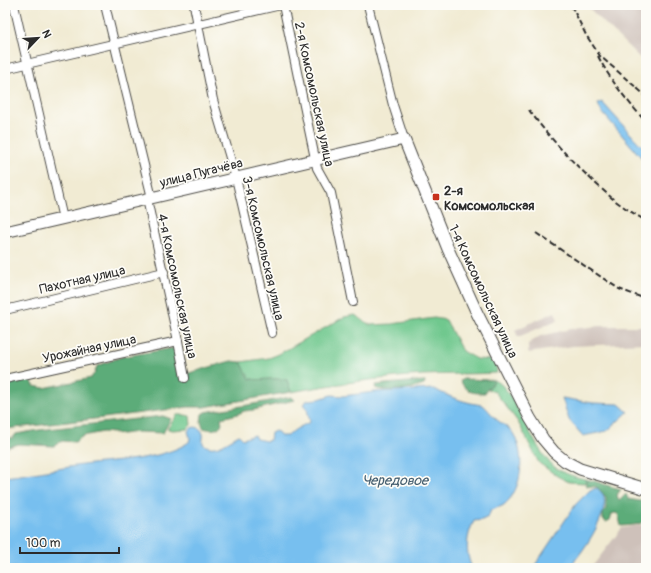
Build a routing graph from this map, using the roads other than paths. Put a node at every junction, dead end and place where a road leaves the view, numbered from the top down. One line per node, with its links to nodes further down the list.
1 (14, 5): 8 (street)
2 (104, 5): 7 (street, 4-я Комсомольская улица)
3 (194, 5): 6 (street, 3-я Комсомольская улица)
4 (282, 5): 6 (street); 11 (street, 2-я Комсомольская улица)
5 (368, 5): 10 (street, 1-я Комсомольская улица)
6 (198, 24): 7 (street); 12 (street, 3-я Комсомольская улица)
7 (114, 44): 8 (street); 13 (street, 4-я Комсомольская улица)
8 (27, 64): 9 (street); 14 (street)
9 (5, 69)
10 (404, 139): 11 (main road, улица Пугачёва); 23 (main road, 1-я Комсомольская улица)
11 (315, 159): 12 (main road, улица Пугачёва); 17 (street, 2-я Комсомольская улица)
12 (236, 178): 13 (main road, улица Пугачёва); 19 (street, 3-я Комсомольская улица)
13 (150, 198): 14 (main road, улица Пугачёва); 16 (street, 4-я Комсомольская улица)
14 (63, 219): 15 (main road, улица Пугачёва)
15 (5, 232)
16 (164, 272): 18 (street, Пахотная улица); 20 (street, 4-я Комсомольская улица)
17 (354, 302)
18 (5, 310)
19 (272, 333)
20 (178, 341): 21 (street, 4-я Комсомольская улица); 22 (street, Урожайная улица)
21 (184, 378)
22 (5, 379)
23 (646, 489)

